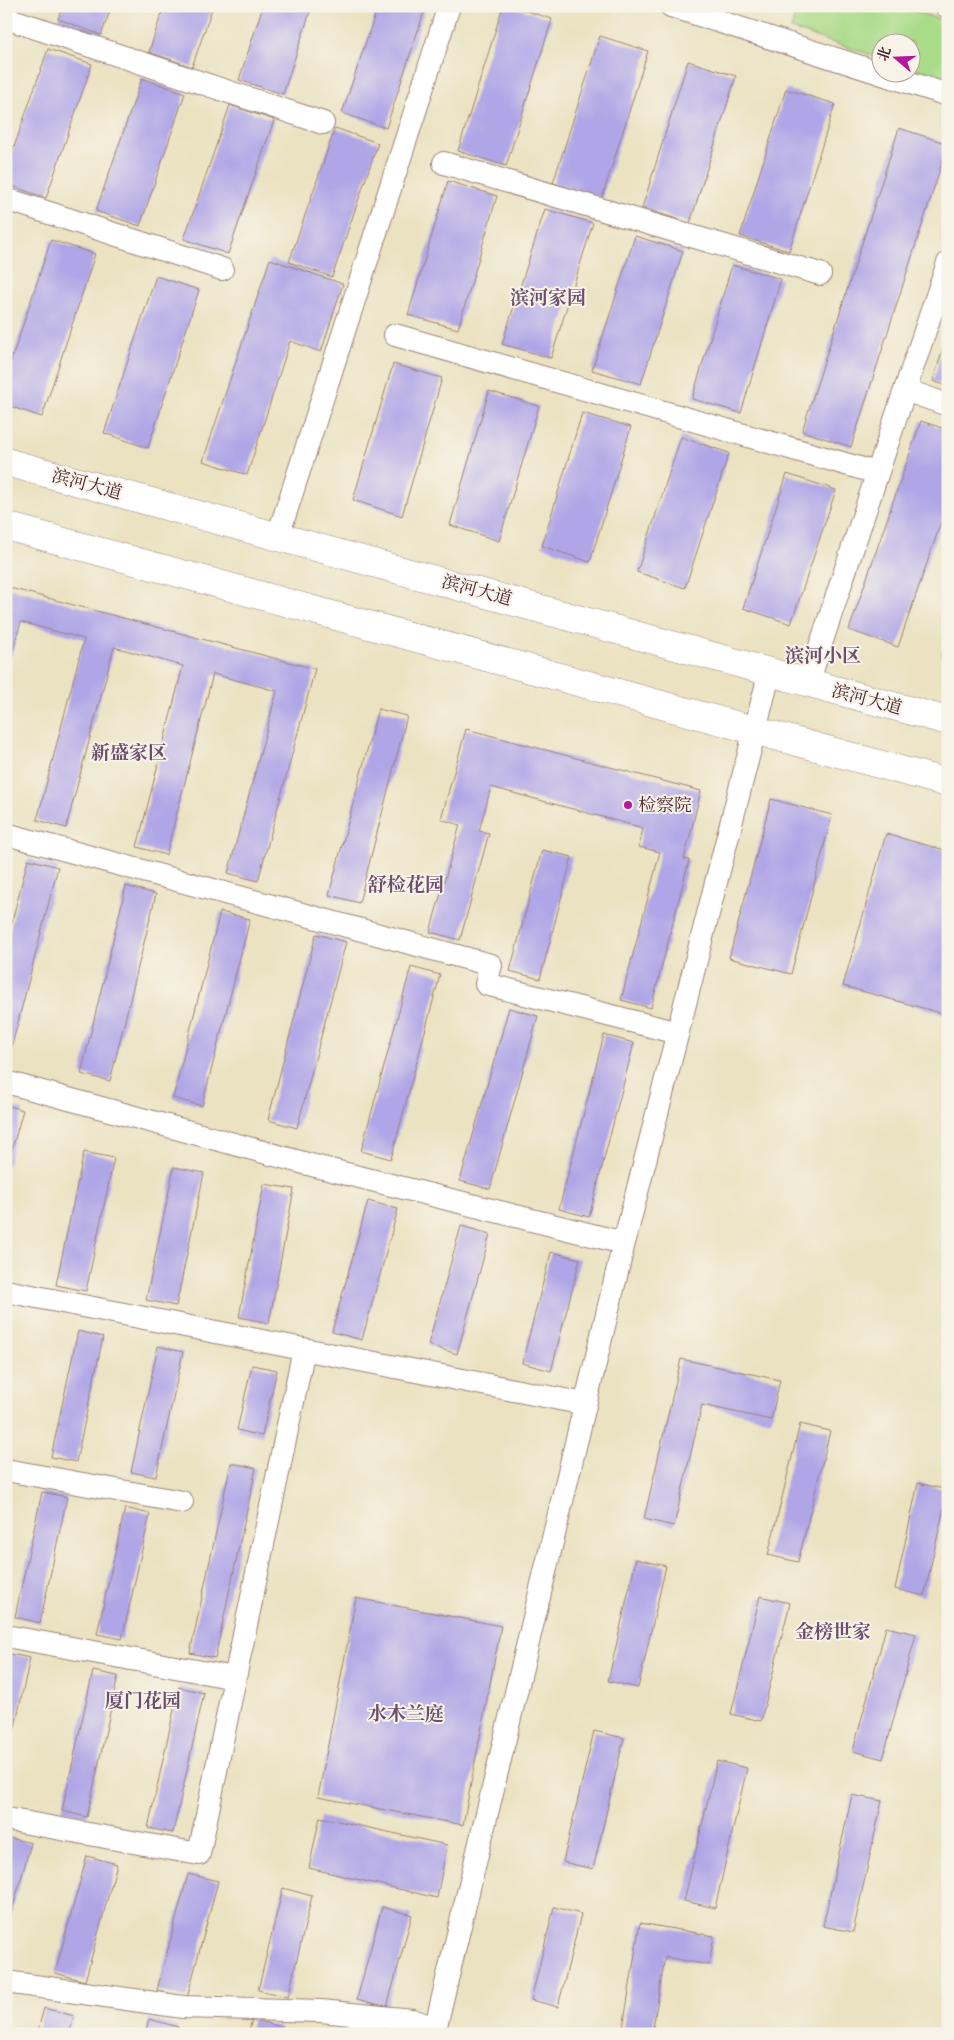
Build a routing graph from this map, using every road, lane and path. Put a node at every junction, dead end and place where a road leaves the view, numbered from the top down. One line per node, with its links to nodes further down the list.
1 (449, 6): 17 (street)
2 (671, 6): 4 (street)
3 (6, 18): 5 (street)
4 (948, 95)
5 (323, 123)
6 (444, 163): 10 (street)
7 (6, 199): 9 (street)
8 (948, 263): 12 (street)
9 (222, 269)
10 (820, 274)
11 (395, 335): 15 (street)
12 (904, 390): 13 (street); 15 (street)
13 (948, 405)
14 (6, 462): 17 (main road, 滨河大道)
15 (877, 473): 19 (street)
16 (6, 526): 21 (main road)
17 (278, 536): 18 (main road, 滨河大道)
18 (770, 671): 19 (main road, 滨河大道); 21 (street)
19 (808, 683): 20 (main road, 滨河大道)
20 (948, 721)
21 (755, 731): 22 (main road); 24 (street)
22 (948, 783)
23 (6, 834): 24 (street)
24 (678, 1032): 26 (street)
25 (6, 1082): 26 (street)
26 (624, 1243): 29 (street)
27 (6, 1291): 28 (street)
28 (304, 1349): 29 (street); 33 (street)
29 (585, 1404): 36 (street)
30 (6, 1470): 31 (street)
31 (182, 1502)
32 (6, 1636): 33 (street)
33 (235, 1678): 34 (street)
34 (6, 1819)
35 (6, 1982): 36 (street)
36 (434, 2031)

